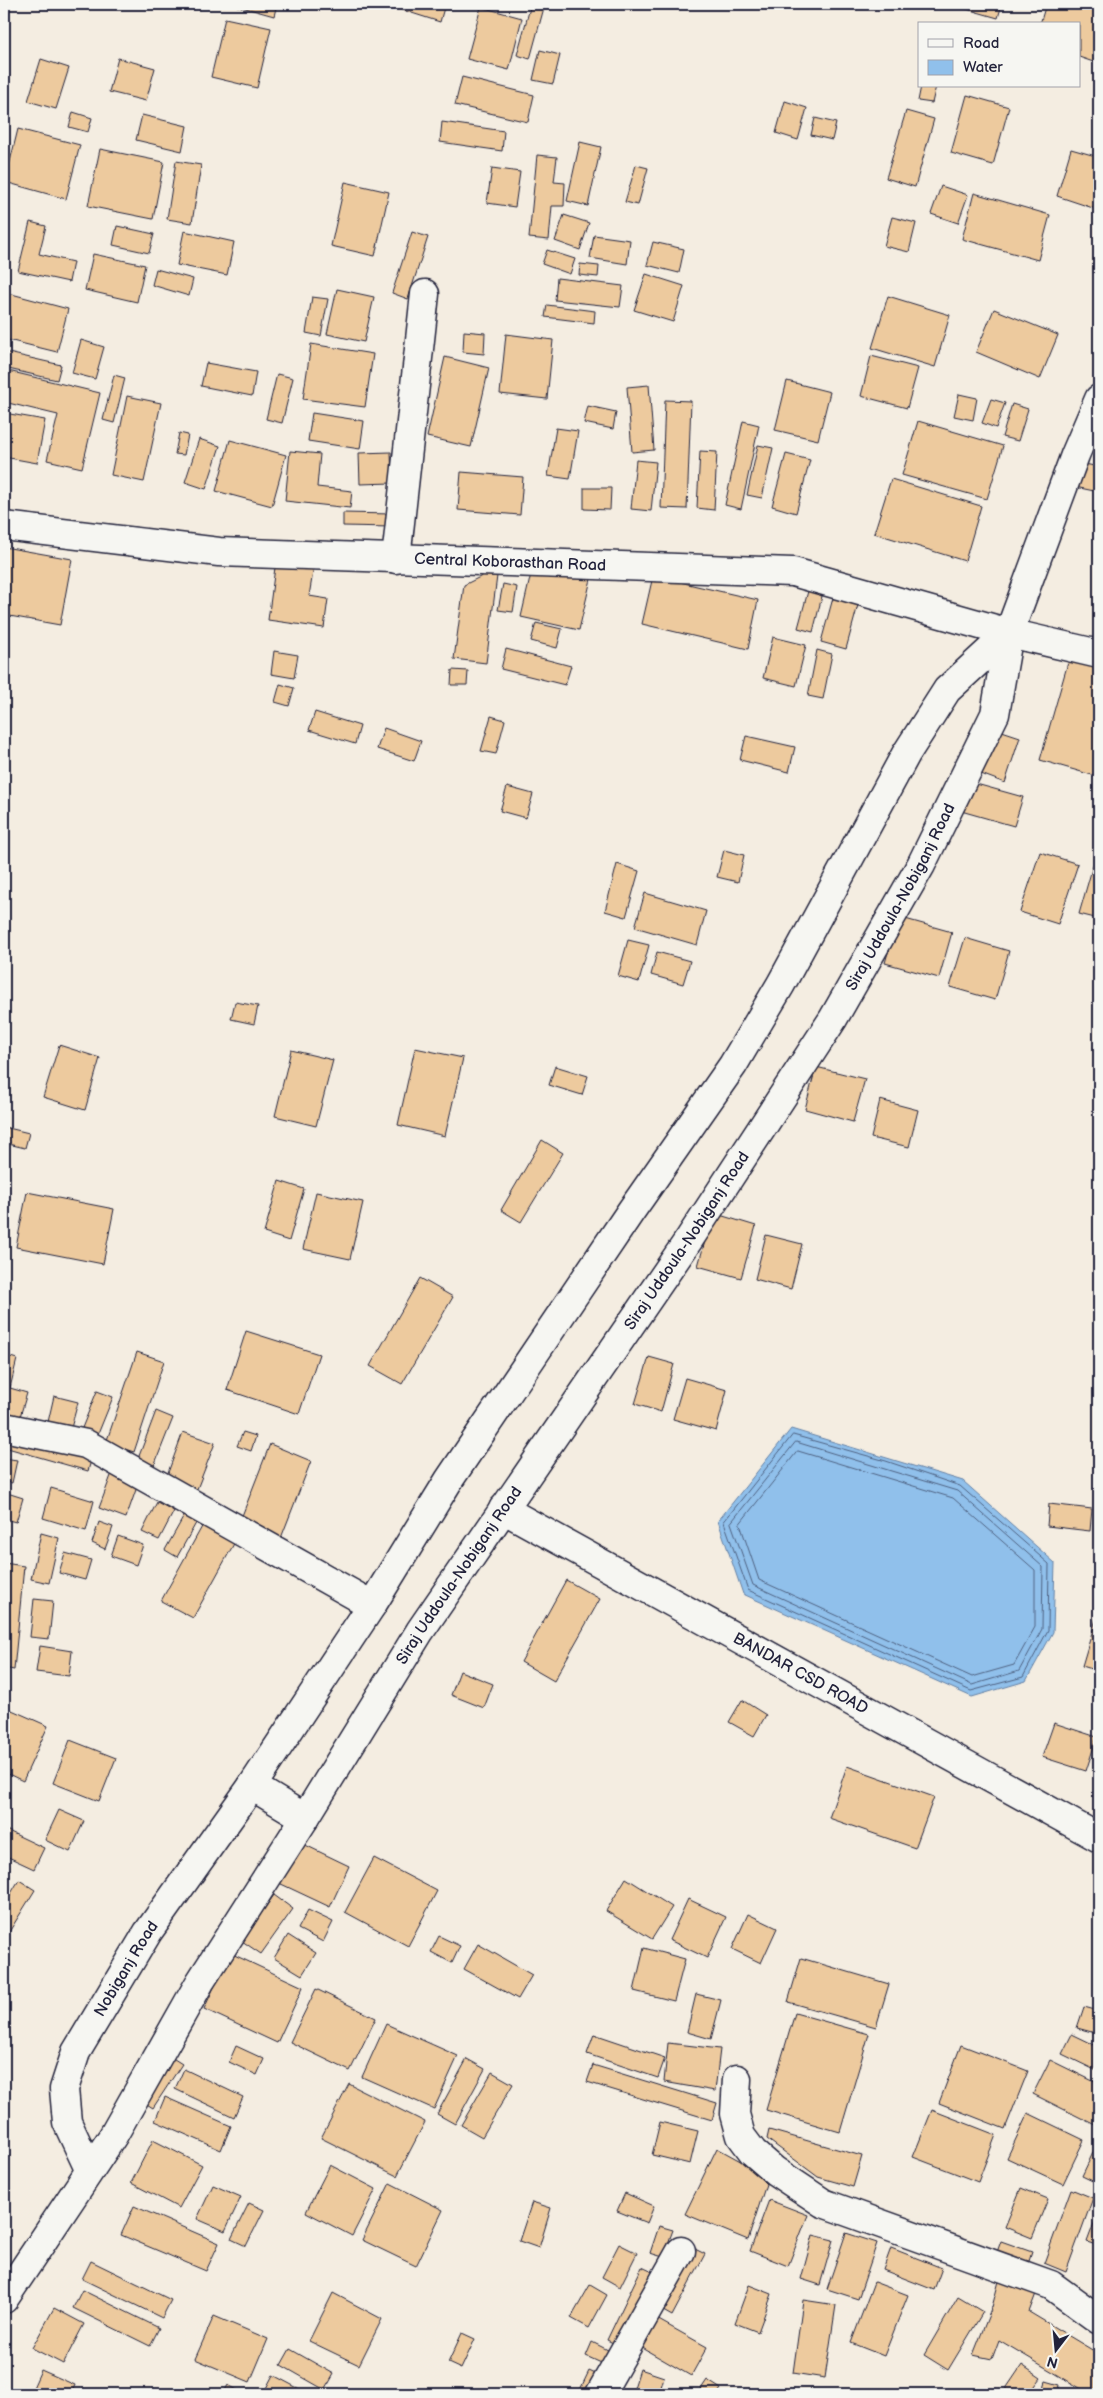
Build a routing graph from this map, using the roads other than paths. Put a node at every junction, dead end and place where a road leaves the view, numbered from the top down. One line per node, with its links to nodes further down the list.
1 (425, 294): 4 (main road)
2 (1099, 399): 5 (main road, Siraj Uddoula-Nobiganj Road)
3 (4, 526): 4 (main road, Central Koborasthan Road)
4 (396, 559): 5 (main road, Central Koborasthan Road)
5 (1009, 634): 6 (main road, Central Koborasthan Road); 8 (main road, Siraj Uddoula-Nobiganj Road); 9 (main road, Siraj Uddoula-Nobiganj Road)
6 (1099, 654)
7 (4, 1427): 9 (main road)
8 (503, 1509): 11 (main road, Siraj Uddoula-Nobiganj Road); 12 (main road, BANDAR CSD ROAD)
9 (372, 1605): 10 (main road, Siraj Uddoula-Nobiganj Road)
10 (252, 1786): 11 (main road); 14 (main road, Nobiganj Road)
11 (305, 1818): 14 (main road)
12 (1099, 1838)
13 (737, 2079): 17 (main road)
14 (89, 2169): 16 (main road)
15 (681, 2251): 18 (main road)
16 (4, 2299)
17 (1099, 2320)
18 (600, 2394)

